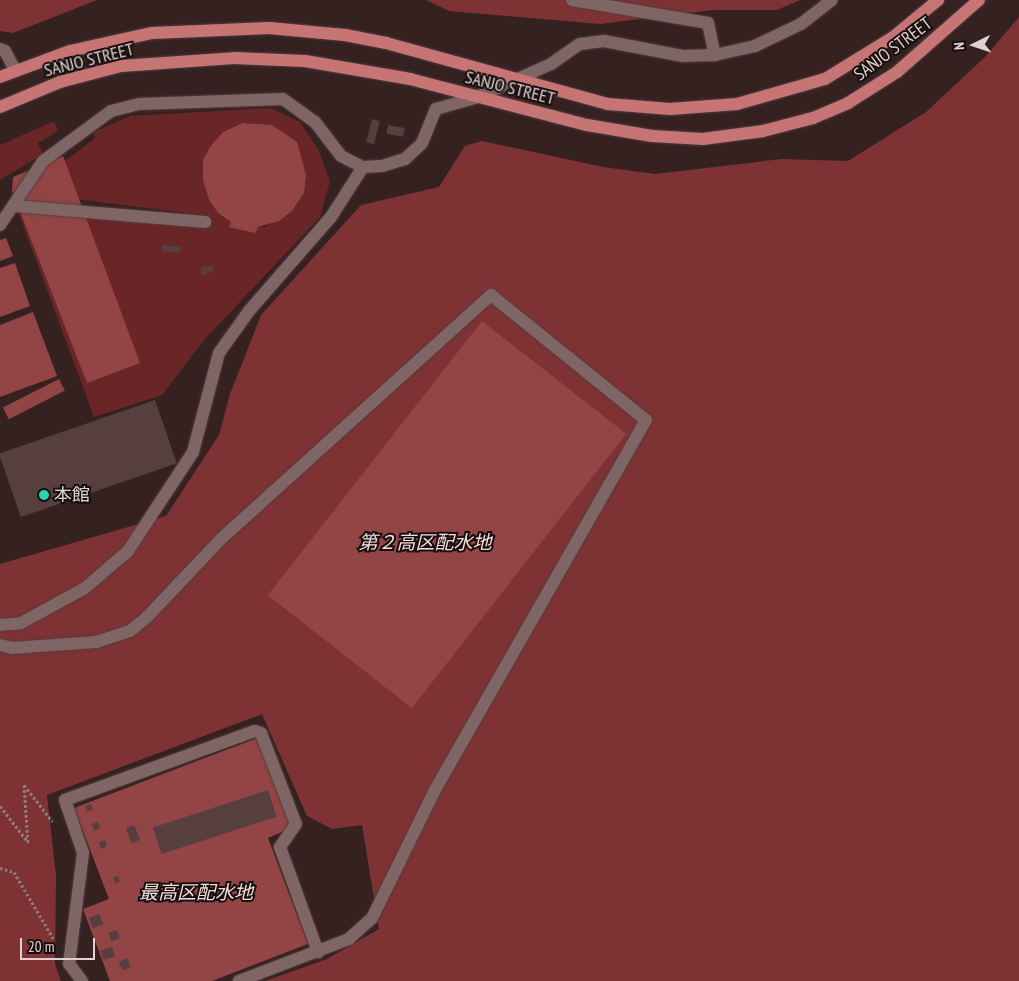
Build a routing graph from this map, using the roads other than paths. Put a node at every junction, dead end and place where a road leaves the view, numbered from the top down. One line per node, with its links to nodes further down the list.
1 (572, 0): 6 (street)
2 (832, 0): 6 (street)
3 (938, 0): 9 (main road, SANJO STREET)
4 (979, 0): 10 (main road, SANJO STREET)
5 (0, 49): 7 (street)
6 (715, 55): 9 (street)
7 (15, 70): 8 (main road, SANJO STREET); 9 (main road, SANJO STREET)
8 (0, 77)
9 (514, 80): 10 (street)
10 (475, 98): 11 (main road, SANJO STREET); 12 (street)
11 (0, 107)
12 (363, 167): 13 (street); 16 (street)
13 (14, 206): 14 (street); 15 (street)
14 (205, 222)
15 (0, 225)
16 (0, 625)
17 (0, 645): 18 (street)
18 (318, 952): 19 (street); 20 (street)
19 (82, 981)
20 (239, 981)

